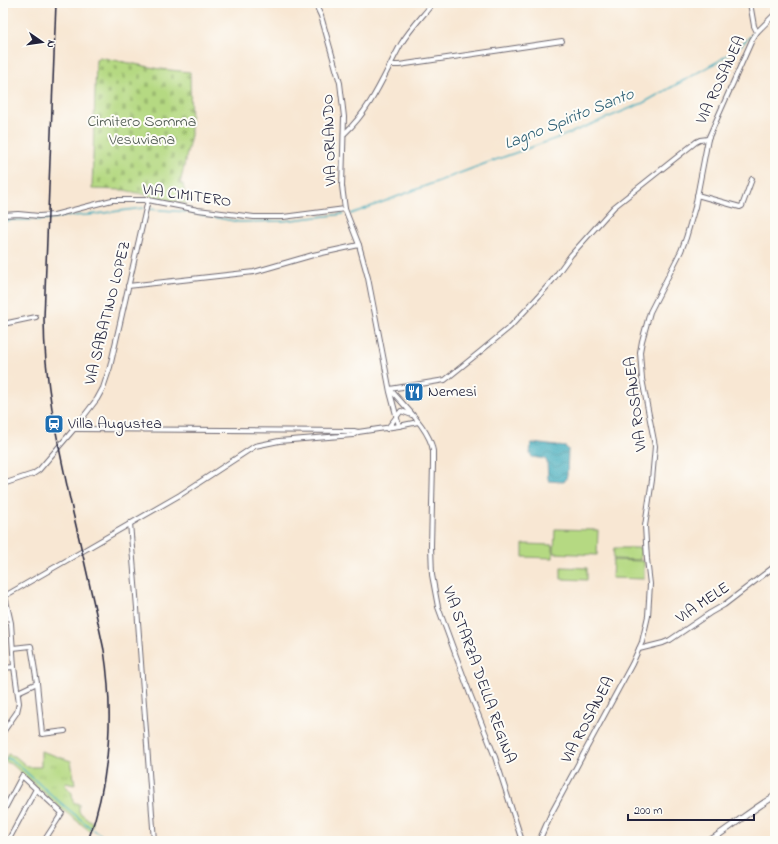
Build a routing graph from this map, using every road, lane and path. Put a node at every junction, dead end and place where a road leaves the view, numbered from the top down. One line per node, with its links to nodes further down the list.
1 (315, 3): 8 (street, VIA ORLANDO)
2 (433, 3): 7 (street)
3 (750, 3): 5 (street)
4 (775, 18): 5 (street, VIA ROSANEA)
5 (757, 32): 9 (street, VIA ROSANEA)
6 (562, 41): 7 (street)
7 (391, 65): 8 (street)
8 (344, 134): 13 (street, VIA ORLANDO)
9 (708, 139): 11 (street, VIA ROSANEA); 19 (street)
10 (752, 179): 11 (street)
11 (698, 195): 32 (street, VIA ROSANEA)
12 (148, 200): 13 (street, VIA CIMITERO); 14 (street, VIA CIMITERO); 16 (street, VIA SABATINO LOPEZ)
13 (345, 209): 15 (street)
14 (3, 215)
15 (359, 246): 16 (street); 19 (street)
16 (128, 286): 24 (street, VIA SABATINO LOPEZ)
17 (36, 317): 18 (street)
18 (3, 324)
19 (390, 389): 20 (street); 21 (street, VIA STARZA DELLA REGINA)
20 (396, 416): 21 (street); 23 (street); 25 (street)
21 (412, 416): 22 (street, VIA STARZA DELLA REGINA)
22 (418, 422): 23 (street); 45 (street, VIA STARZA DELLA REGINA)
23 (399, 426): 25 (street)
24 (74, 428): 26 (street); 27 (street, VIA SABATINO LOPEZ)
25 (387, 429): 26 (street)
26 (358, 432): 28 (street)
27 (3, 484)
28 (130, 523): 30 (street); 44 (street)
29 (775, 566): 32 (street, VIA MELE)
30 (4, 596): 31 (street)
31 (13, 648): 33 (street); 35 (street)
32 (639, 649): 46 (street, VIA ROSANEA)
33 (14, 667): 34 (street); 36 (street)
34 (3, 668)
35 (36, 682): 36 (street); 37 (street)
36 (18, 692): 38 (street)
37 (65, 731)
38 (3, 732)
39 (36, 790): 41 (street); 42 (street); 43 (street)
40 (775, 796): 47 (street)
41 (3, 812)
42 (8, 841)
43 (44, 841)
44 (154, 841)
45 (522, 841)
46 (539, 841)
47 (709, 841)

